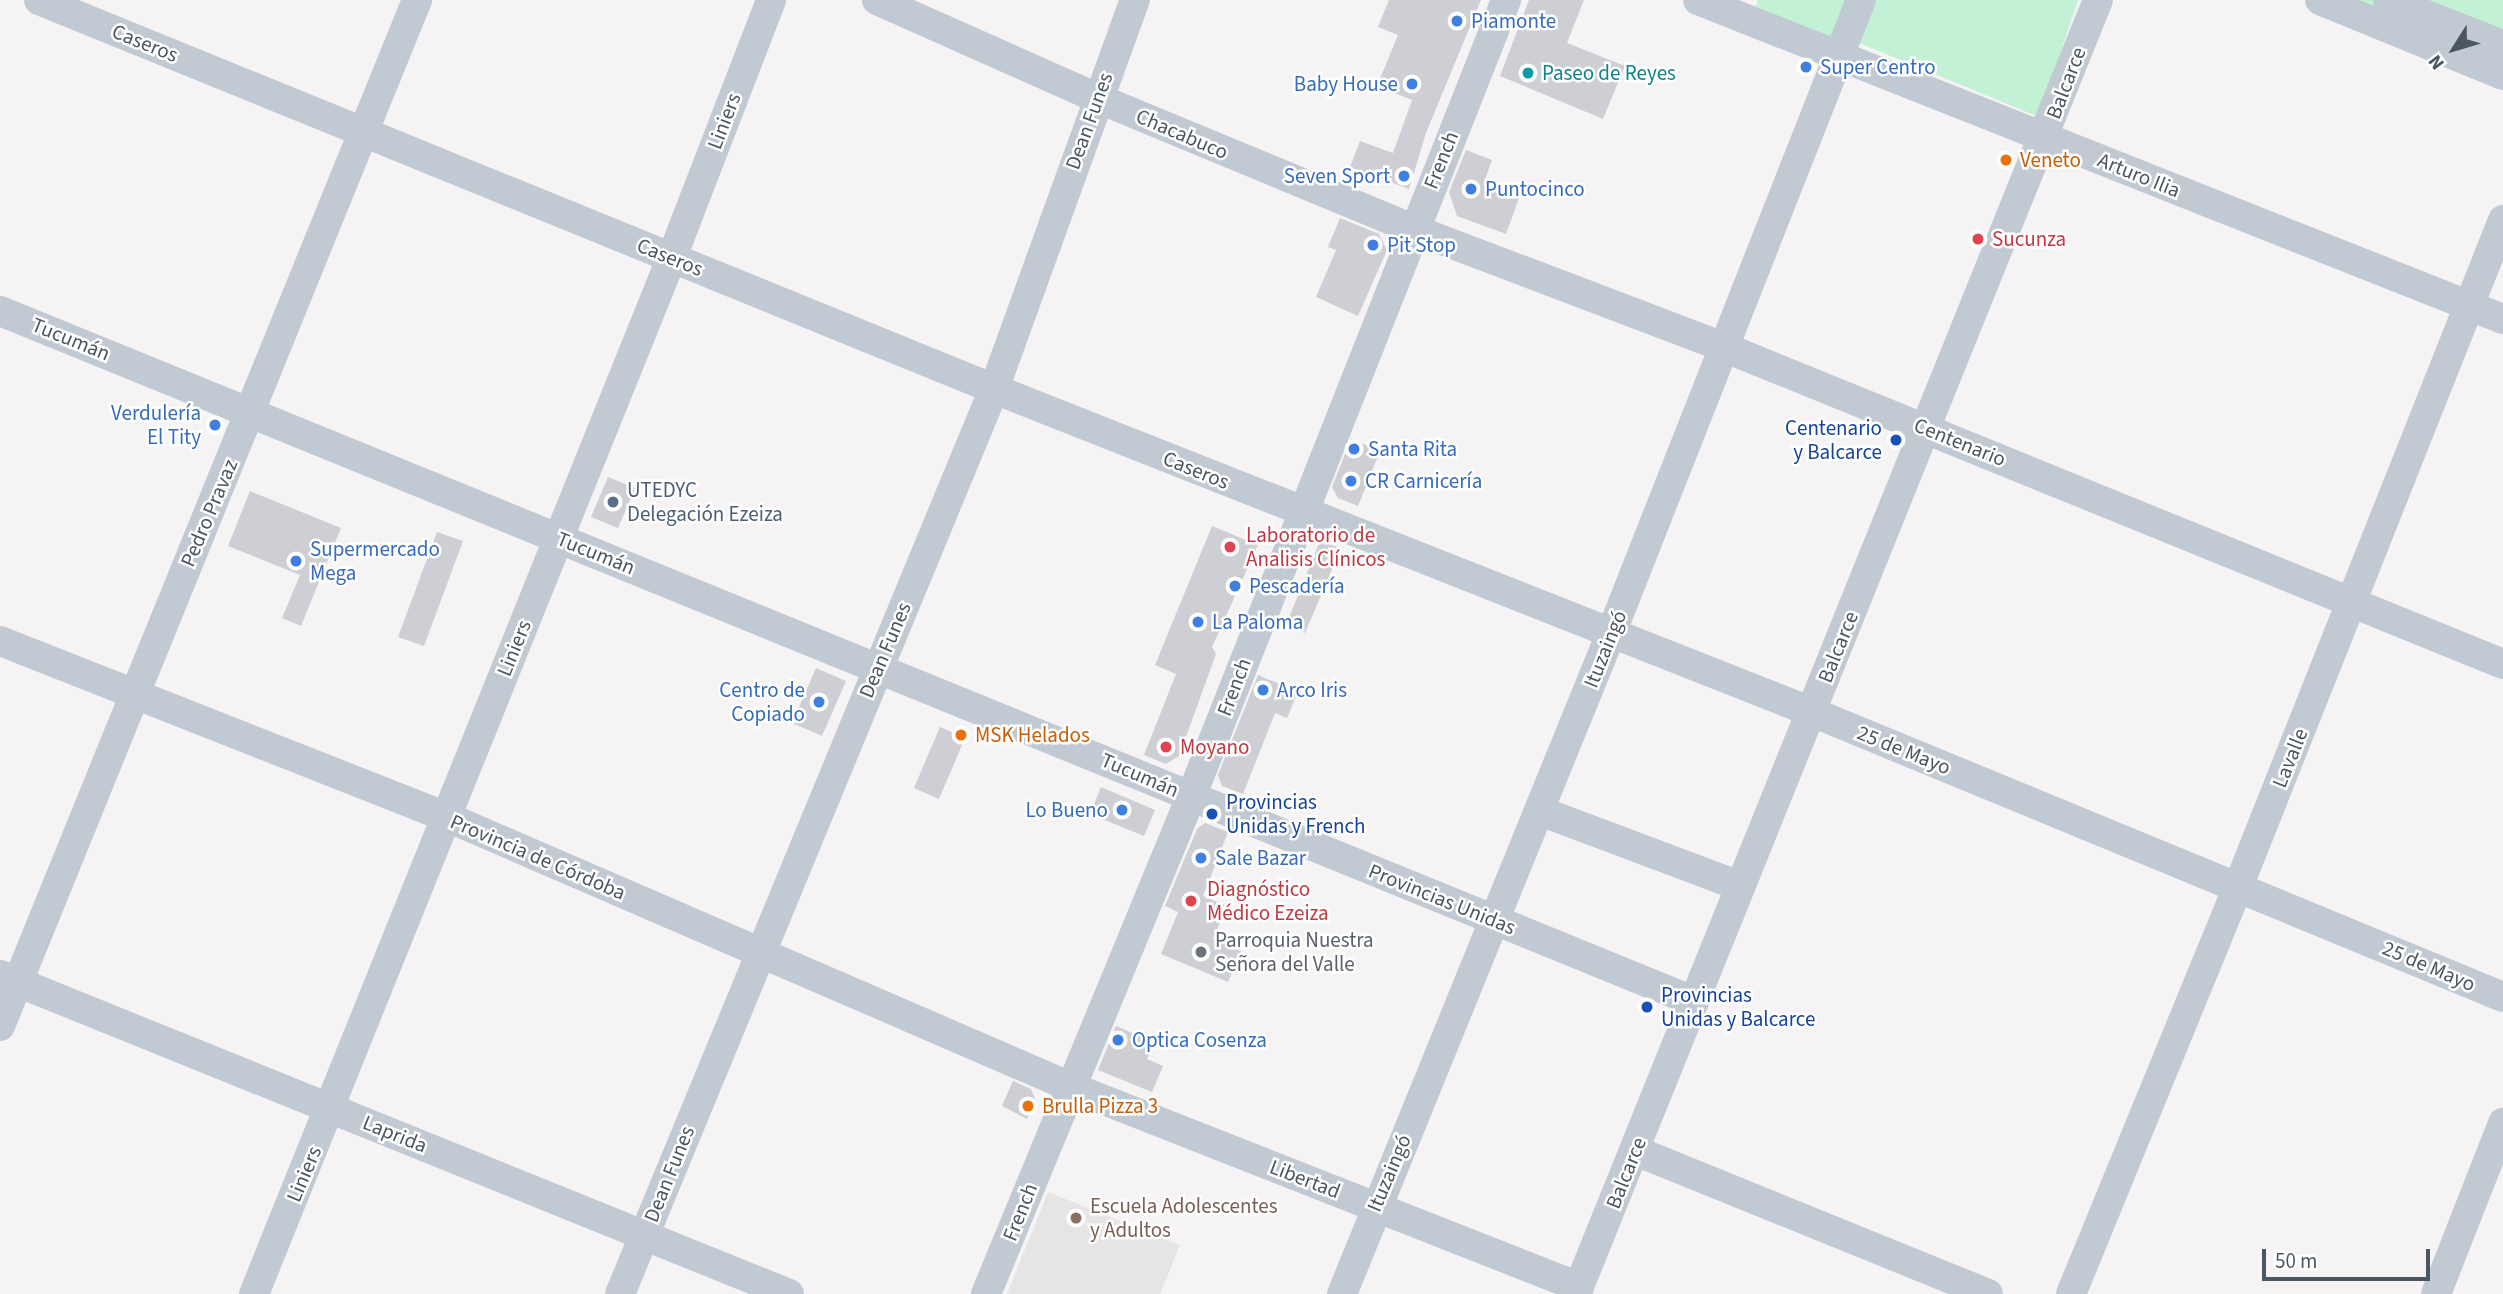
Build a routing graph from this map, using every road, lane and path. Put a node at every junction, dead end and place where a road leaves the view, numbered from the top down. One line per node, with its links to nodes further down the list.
1 (39, 0): 16 (street, Caseros)
2 (417, 0): 16 (street, Pedro Pravaz)
3 (771, 0): 20 (street, Liniers)
4 (877, 0): 15 (street, Chacabuco)
5 (1135, 0): 15 (street, Dean Funes)
6 (1506, 0): 19 (street, French)
7 (1698, 0): 13 (street, Arturo Ilia)
8 (1861, 0): 13 (street, Ituzaingó)
9 (2098, 0): 17 (street, Balcarce)
10 (2320, 0): 14 (street)
11 (2388, 0): 12 (street)
12 (2503, 45)
13 (1839, 57): 17 (street, Arturo Ilia); 24 (street, Ituzaingó)
14 (2503, 75)
15 (1097, 98): 19 (street, Chacabuco); 25 (street, Dean Funes)
16 (366, 132): 20 (street, Caseros); 26 (street, Pedro Pravaz)
17 (2044, 138): 21 (street, Arturo Ilia); 27 (street, Balcarce)
18 (2503, 220): 21 (street, Lavalle)
19 (1413, 229): 24 (street, Centenario); 28 (street, French)
20 (672, 257): 25 (street, Caseros); 29 (street, Liniers)
21 (2469, 306): 23 (street, Arturo Ilia); 30 (street, Lavalle)
22 (0, 311): 26 (street, Tucumán)
23 (2503, 319)
24 (1726, 348): 27 (street, Centenario); 31 (street, Ituzaingó)
25 (994, 389): 28 (street, Caseros); 34 (street, Dean Funes)
26 (251, 412): 29 (street, Tucumán); 35 (street, Pedro Pravaz)
27 (1925, 428): 30 (street, Centenario); 36 (street, Balcarce)
28 (1302, 512): 31 (street, 25 de Mayo); 37 (street, French)
29 (558, 537): 34 (street, Tucumán); 39 (street, Liniers)
30 (2352, 601): 33 (street, Centenario); 41 (street, Lavalle)
31 (1612, 631): 36 (street, 25 de Mayo); 38 (street, Ituzaingó)
32 (0, 641): 35 (street, Provincia de Córdoba)
33 (2503, 664)
34 (878, 666): 37 (street, Tucumán); 43 (street, Dean Funes)
35 (134, 694): 39 (street, Provincia de Córdoba); 44 (street, Pedro Pravaz)
36 (1812, 712): 40 (street, Balcarce); 41 (street, 25 de Mayo)
37 (1191, 797): 42 (street, Provincias Unidas); 48 (street, French)
38 (1540, 811): 40 (street); 42 (street, Ituzaingó)
39 (447, 817): 43 (street, Provincia de Córdoba); 49 (street, Liniers)
40 (1740, 886): 46 (street, Balcarce)
41 (2238, 887): 45 (street, 25 de Mayo); 61 (street, Lavalle)
42 (1495, 921): 46 (street, Provincias Unidas); 52 (street, Ituzaingó)
43 (759, 952): 48 (street, Provincia de Córdoba); 53 (street, Dean Funes)
44 (9, 979): 47 (street, Pedro Pravaz); 49 (street, Laprida)
45 (2503, 997)
46 (1693, 1001): 51 (street, Balcarce)
47 (0, 1026)
48 (1071, 1087): 52 (street, Libertad); 58 (street, French)
49 (331, 1108): 53 (street, Laprida); 55 (street, Liniers)
50 (2503, 1123): 62 (street)
51 (1636, 1151): 54 (street, Balcarce); 60 (street)
52 (1375, 1206): 54 (street, Libertad); 59 (street, Ituzaingó)
53 (644, 1235): 56 (street, Dean Funes); 57 (street, Laprida)
54 (1577, 1290)
55 (254, 1294)
56 (620, 1294)
57 (789, 1294)
58 (986, 1294)
59 (1342, 1294)
60 (1988, 1294)
61 (2071, 1294)
62 (2436, 1294)

